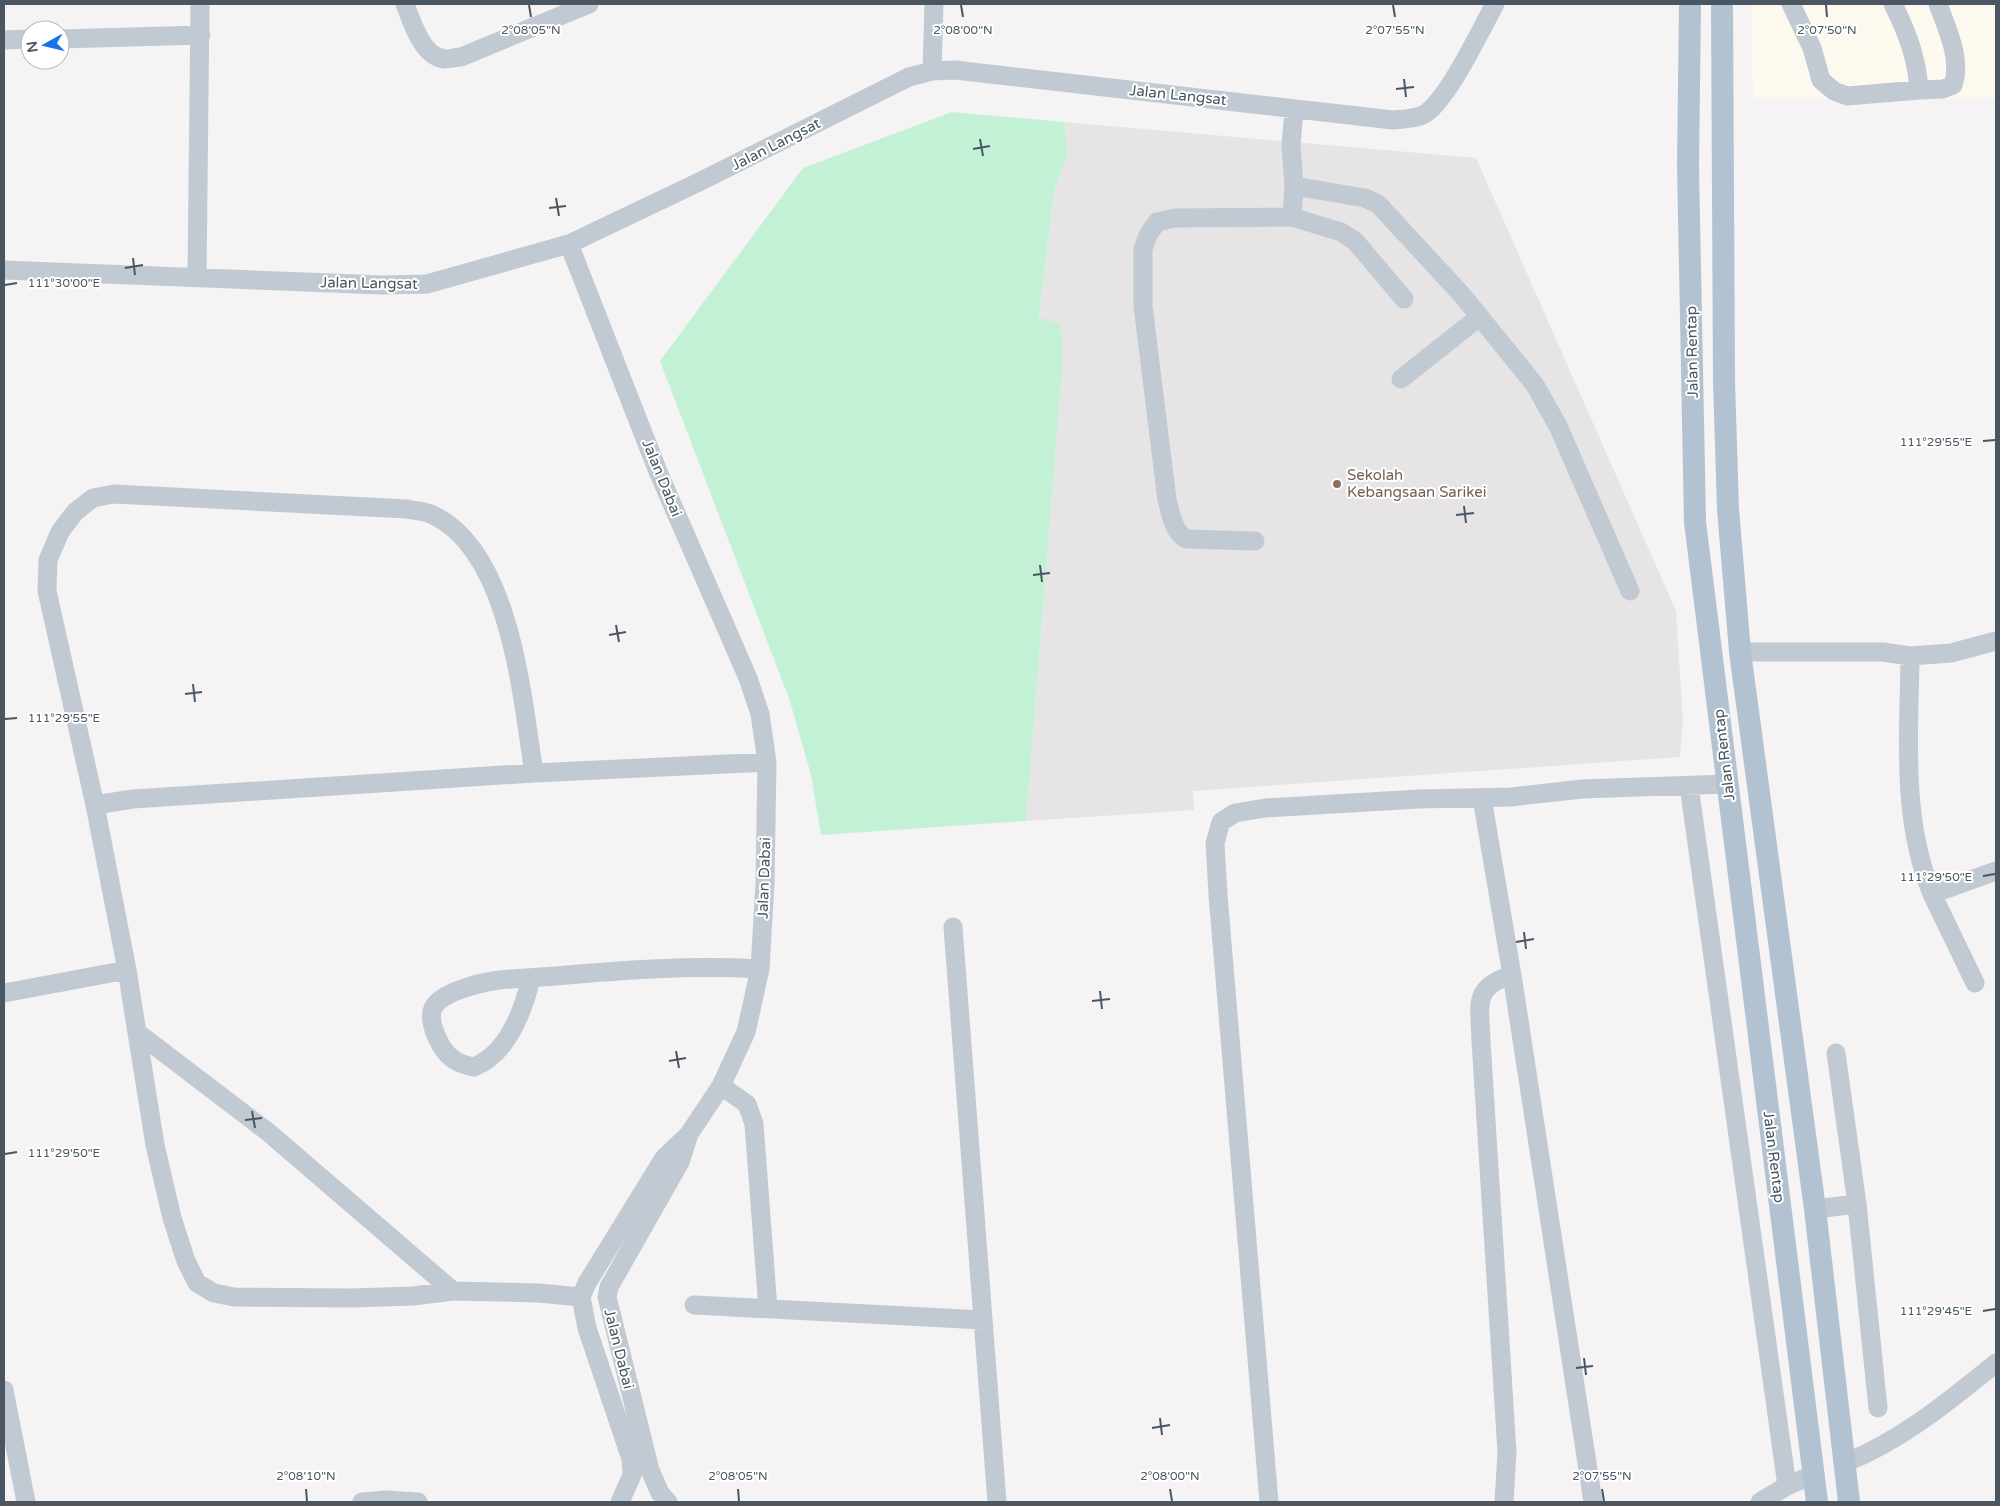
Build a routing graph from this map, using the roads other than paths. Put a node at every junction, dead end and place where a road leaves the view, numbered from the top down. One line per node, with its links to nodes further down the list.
1 (200, 4): 11 (street)
2 (405, 4): 3 (street)
3 (589, 4)
4 (934, 4): 15 (street)
5 (1495, 4): 17 (street, Jalan Langsat)
6 (1690, 4): 33 (main road, Jalan Rentap)
7 (1722, 4): 29 (main road, Jalan Rentap)
8 (1791, 4): 16 (street)
9 (1893, 4): 16 (street)
10 (1938, 4): 16 (street)
11 (201, 35): 12 (street); 22 (street)
12 (70, 38)
13 (20, 39): 14 (street)
14 (4, 40)
15 (932, 70): 17 (street, Jalan Langsat); 20 (street, Jalan Langsat)
16 (1919, 90)
17 (1294, 108): 18 (street)
18 (1294, 186): 19 (street); 24 (street)
19 (1292, 217): 23 (street); 26 (street)
20 (569, 244): 22 (street, Jalan Langsat); 31 (street, Jalan Dabai)
21 (4, 270): 22 (street, Jalan Langsat)
22 (197, 277)
23 (1404, 299)
24 (1479, 317): 25 (street); 27 (street)
25 (1401, 379)
26 (1255, 541)
27 (1630, 591)
28 (1996, 641): 30 (street)
29 (1740, 652): 30 (street); 51 (main road, Jalan Rentap)
30 (1910, 656): 38 (street)
31 (767, 762): 32 (street); 40 (street, Jalan Dabai)
32 (534, 773): 36 (street); 36 (street)
33 (1727, 784): 34 (street); 61 (main road, Jalan Rentap)
34 (1689, 786): 35 (street); 62 (street)
35 (1482, 798): 42 (street); 69 (street)
36 (95, 805): 41 (street)
37 (1996, 871): 38 (street)
38 (1932, 894): 44 (street)
39 (953, 927): 56 (street)
40 (760, 969): 43 (street); 48 (street, Jalan Dabai)
41 (127, 970): 45 (street); 46 (street)
42 (1512, 975): 70 (street); 71 (street)
43 (531, 978): 43 (street)
44 (1975, 983)
45 (4, 993)
46 (138, 1034): 52 (street); 52 (street)
47 (1836, 1053): 50 (street)
48 (721, 1086): 49 (street, Jalan Dabai); 55 (street)
49 (689, 1134): 53 (street); 67 (street, Jalan Dabai)
50 (1857, 1204): 51 (street); 59 (street)
51 (1815, 1209): 60 (main road, Jalan Rentap)
52 (453, 1291): 53 (street)
53 (581, 1297): 66 (street)
54 (694, 1305): 55 (street)
55 (768, 1309): 56 (street)
56 (983, 1320): 68 (street)
57 (1996, 1363): 60 (street)
58 (4, 1390): 63 (street)
59 (1878, 1408)
60 (1846, 1463): 74 (main road, Jalan Rentap)
61 (1815, 1474): 62 (street); 73 (main road, Jalan Rentap)
62 (1787, 1486): 72 (street)
63 (26, 1502)
64 (362, 1502): 65 (street)
65 (418, 1502)
66 (620, 1502)
67 (668, 1502)
68 (997, 1502)
69 (1269, 1502)
70 (1504, 1502)
71 (1593, 1502)
72 (1760, 1502)
73 (1817, 1502)
74 (1849, 1502)

